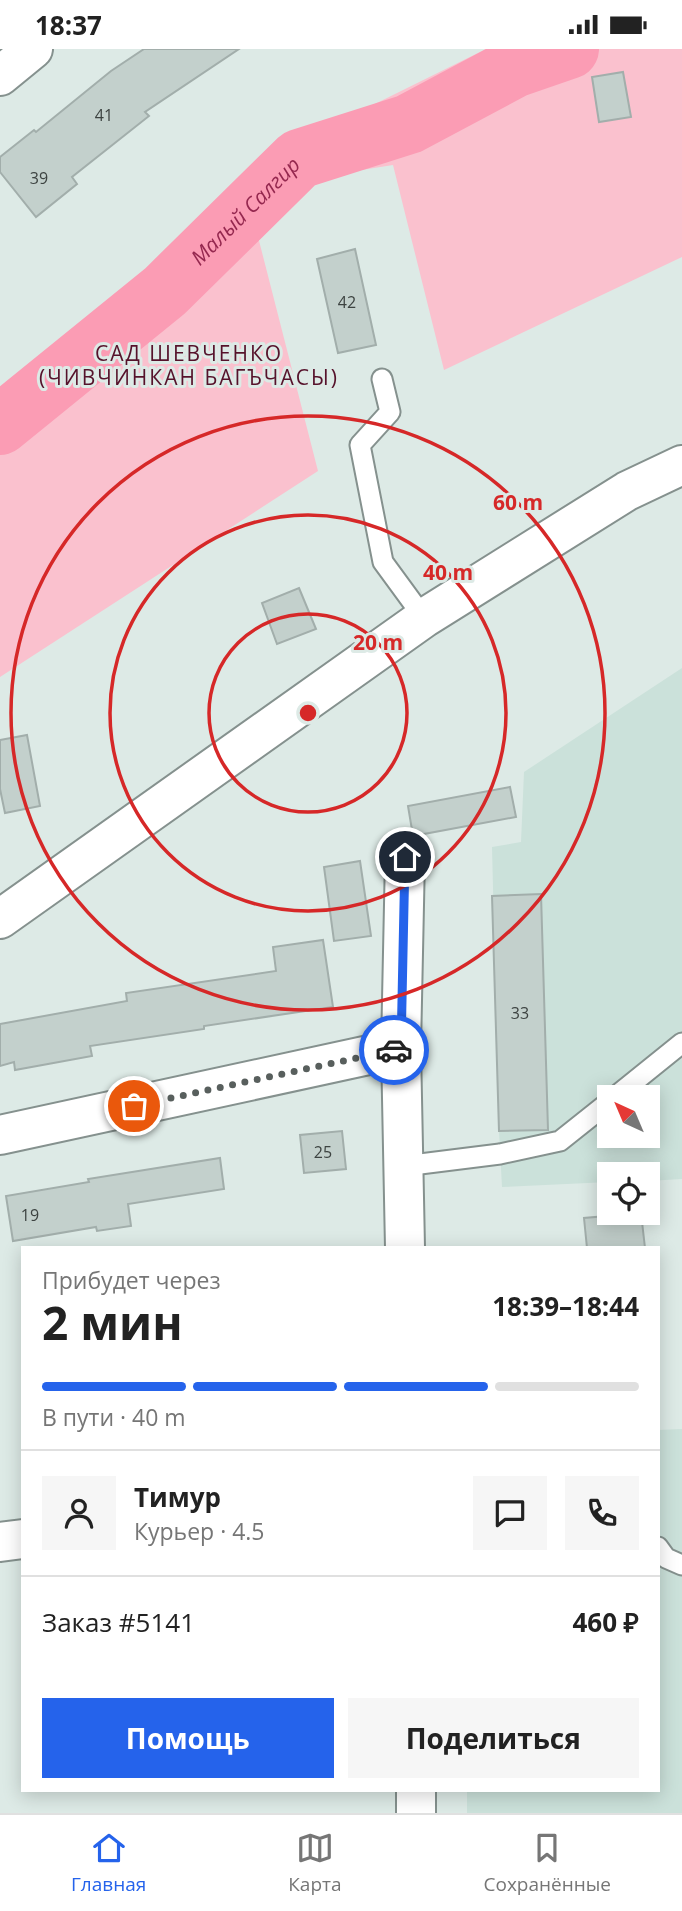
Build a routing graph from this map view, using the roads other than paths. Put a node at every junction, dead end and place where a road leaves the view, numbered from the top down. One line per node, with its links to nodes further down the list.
1 (33, 49): 2 (street)
2 (0, 76)
3 (382, 379): 5 (lane)
4 (682, 465): 5 (street)
5 (424, 618): 7 (street)
6 (405, 857): 9 (street)
7 (0, 919)
8 (682, 1043): 10 (lane)
9 (401, 1048): 12 (street); 13 (street)
10 (630, 1085)
11 (597, 1112): 13 (lane)
12 (0, 1135)
13 (404, 1166): 14 (street)
14 (405, 1246)
15 (21, 1539): 16 (street)
16 (0, 1542)
17 (660, 1550): 18 (lane)
18 (682, 1565)
19 (416, 1792): 20 (street)
20 (416, 1813)

